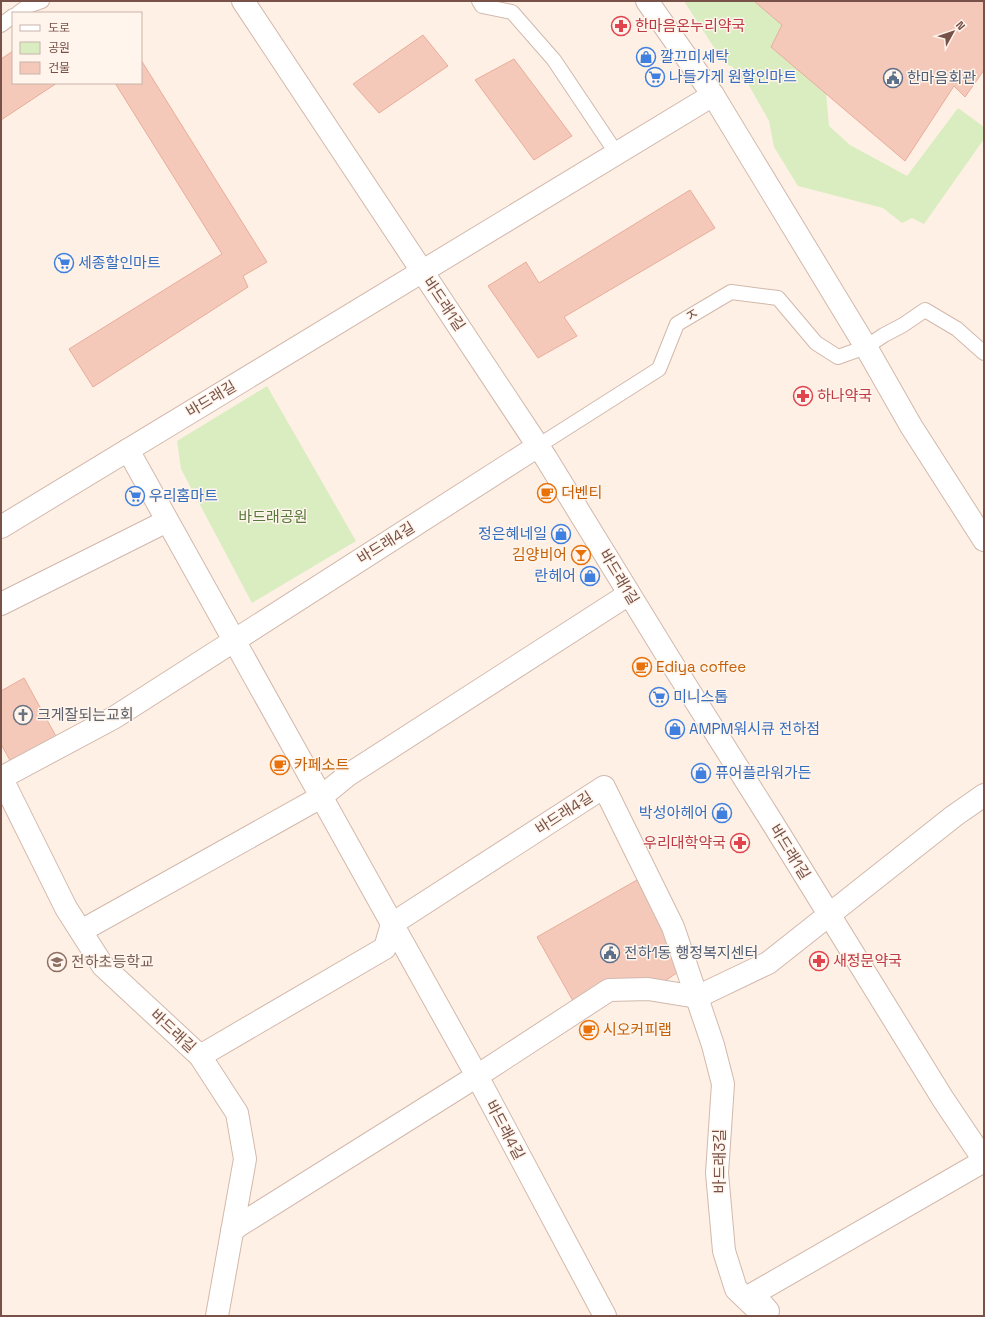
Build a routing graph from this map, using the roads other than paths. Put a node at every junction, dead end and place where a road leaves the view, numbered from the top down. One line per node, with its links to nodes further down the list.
1 (42, 1): 5 (lane)
2 (242, 1): 10 (street, 바드래1길)
3 (478, 1): 9 (lane)
4 (647, 1): 8 (street)
5 (19, 12)
6 (12, 17): 7 (lane)
7 (1, 24)
8 (713, 96): 9 (street, 바드래길); 11 (street)
9 (617, 154): 10 (street, 바드래길)
10 (423, 271): 13 (street, 바드래1길); 14 (street, 바드래길)
11 (866, 347): 12 (lane); 13 (lane, ㅈ); 17 (street)
12 (984, 353)
13 (538, 446): 18 (street, 바드래1길); 20 (street, 바드래4길)
14 (128, 450): 15 (street, 바드래4길); 16 (street, 바드래길)
15 (167, 521): 19 (street); 20 (street, 바드래4길)
16 (1, 527)
17 (984, 540)
18 (629, 594): 23 (street); 24 (street, 바드래1길)
19 (1, 604)
20 (234, 642): 21 (street); 23 (street, 바드래4길)
21 (1, 778): 26 (street, 바드래길)
22 (984, 795): 24 (street)
23 (321, 797): 25 (street, 바드래4길); 26 (street)
24 (829, 915): 27 (street); 30 (street, 바드래1길)
25 (392, 924): 27 (street, 바드래4길); 28 (street); 29 (street, 바드래4길)
26 (81, 931): 28 (street, 바드래길)
27 (697, 997): 29 (street); 34 (street, 바드래3길)
28 (200, 1056): 31 (street, 바드래길)
29 (477, 1076): 31 (street); 33 (street, 바드래4길)
30 (984, 1161): 35 (street)
31 (232, 1231): 32 (street, 바드래길)
32 (217, 1316)
33 (605, 1316)
34 (764, 1316)
35 (773, 1316)

